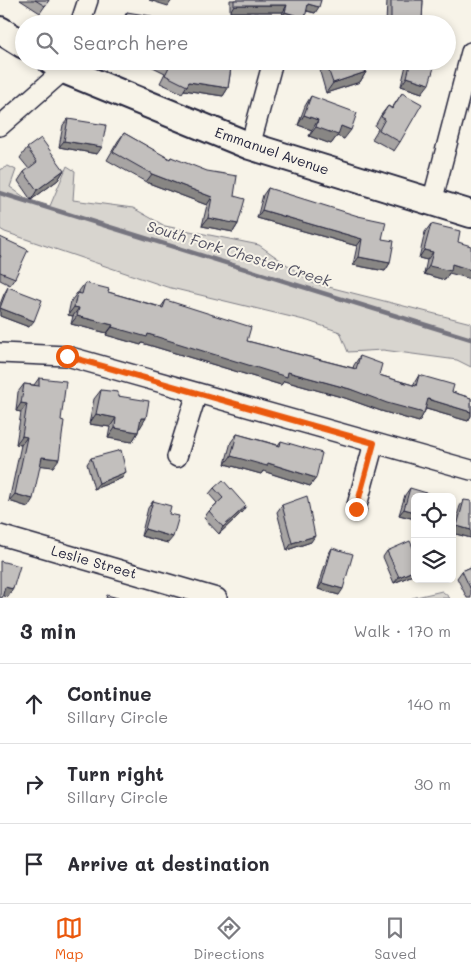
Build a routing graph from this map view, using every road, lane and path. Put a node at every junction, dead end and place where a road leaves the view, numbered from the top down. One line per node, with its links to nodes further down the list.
1 (88, 0): 2 (street)
2 (83, 15)
3 (0, 30): 4 (street)
4 (15, 39)
5 (471, 52): 11 (street)
6 (54, 70): 9 (street)
7 (74, 70): 10 (street, Emmanuel Avenue)
8 (271, 70): 10 (street)
9 (0, 126)
10 (250, 146): 11 (street, Emmanuel Avenue)
11 (432, 202): 12 (street, Emmanuel Avenue)
12 (471, 214)
13 (0, 353): 14 (street)
14 (197, 393): 15 (street); 16 (street)
15 (374, 443): 17 (street); 18 (street)
16 (178, 458)
17 (471, 470)
18 (356, 509)
19 (0, 535): 20 (street, Leslie Street)
20 (211, 597)

